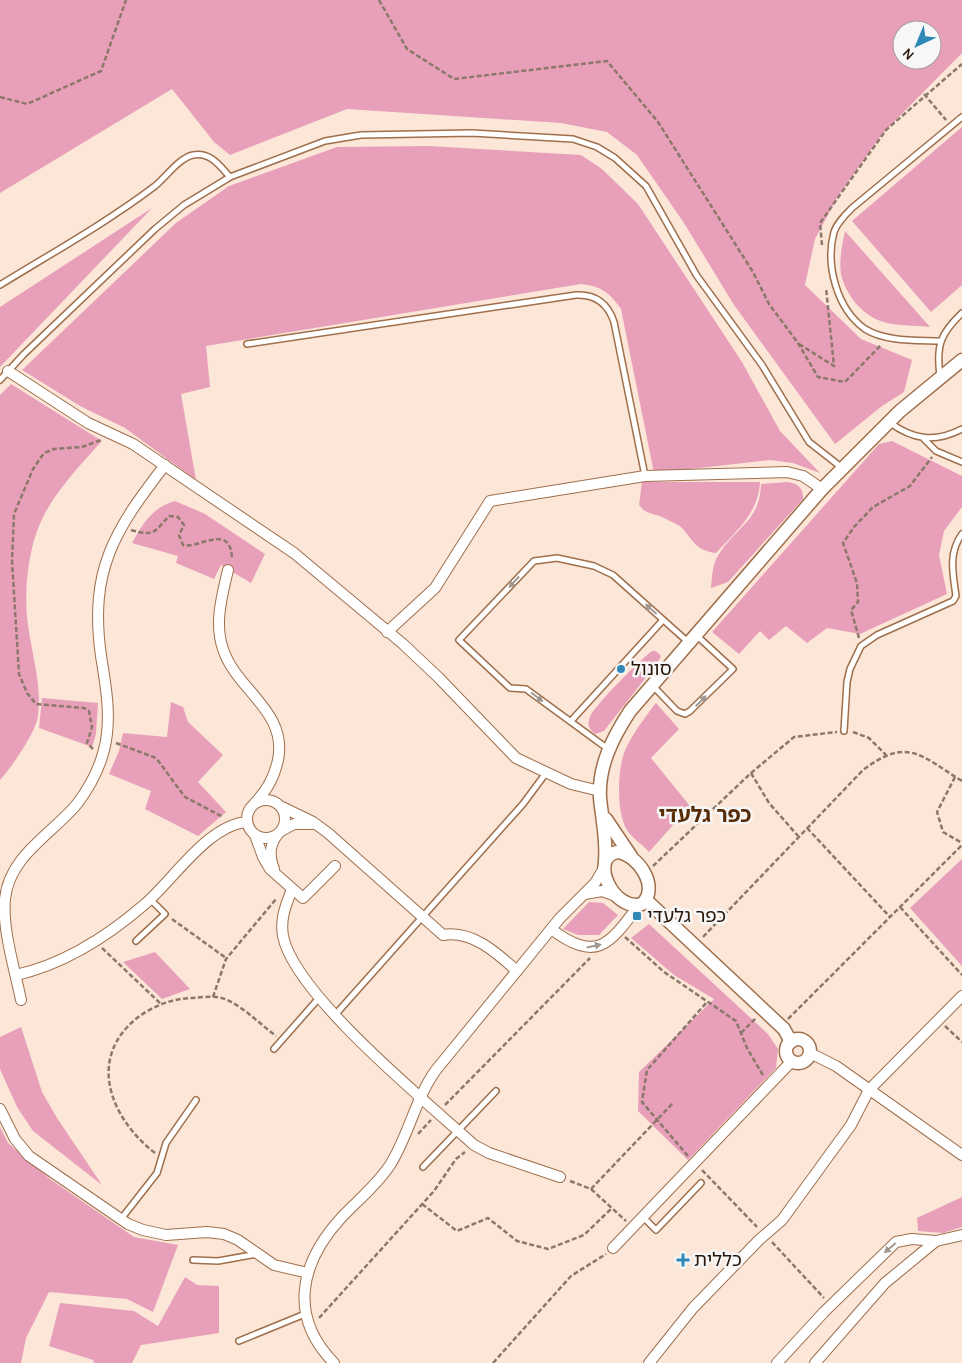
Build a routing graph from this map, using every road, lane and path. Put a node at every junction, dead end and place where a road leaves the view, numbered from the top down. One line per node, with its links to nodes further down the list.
1 (126, 0): 5 (path)
2 (379, 0): 12 (path)
3 (962, 64): 4 (path)
4 (924, 94): 7 (path); 8 (path)
5 (0, 97)
6 (962, 117): 7 (lane)
7 (951, 126): 12 (lane)
8 (886, 130)
9 (230, 178): 10 (lane); 16 (lane); 26 (lane)
10 (0, 286)
11 (962, 313): 13 (lane)
12 (888, 337): 13 (lane)
13 (940, 341): 17 (lane)
14 (247, 344): 27 (lane)
15 (962, 360): 17 (street)
16 (8, 371): 18 (lane); 21 (street)
17 (940, 378): 19 (street)
18 (0, 380)
19 (889, 422): 22 (lane); 26 (street)
20 (962, 429): 22 (lane)
21 (113, 435): 25 (street); 41 (path)
22 (924, 439): 23 (lane)
23 (936, 451): 24 (lane); 35 (path)
24 (962, 462)
25 (165, 465): 29 (street); 33 (street)
26 (842, 468): 28 (street)
27 (645, 476): 28 (street); 33 (street)
28 (822, 489): 34 (street)
29 (120, 526): 31 (path); 39 (street)
30 (962, 534): 35 (lane)
31 (228, 570): 45 (street)
32 (664, 620): 34 (lane); 37 (lane); 37 (lane, one-way to 37)
33 (387, 632): 43 (street)
34 (691, 638): 36 (street); 36 (lane, one-way to 34)
35 (861, 646): 38 (lane)
36 (651, 684): 40 (street)
37 (571, 721): 40 (lane)
38 (844, 731): 42 (path); 44 (path)
39 (106, 739): 41 (street); 53 (path)
40 (608, 750): 48 (street)
41 (103, 754): 82 (street)
42 (886, 755): 46 (path); 55 (path)
43 (546, 773): 48 (street); 72 (lane)
44 (751, 774): 58 (path); 63 (path)
45 (273, 776): 49 (street); 50 (street)
46 (955, 777): 47 (path); 59 (path)
47 (962, 782)
48 (600, 791): 51 (street)
49 (255, 803): 50 (street); 52 (street)
50 (281, 806): 54 (street); 56 (street)
51 (602, 811): 60 (street); 61 (street)
52 (247, 822): 53 (street); 57 (street)
53 (236, 824): 68 (street)
54 (318, 825): 56 (street); 72 (street)
55 (807, 828): 58 (path); 73 (path)
56 (279, 833): 57 (street); 64 (street)
57 (255, 834): 64 (street)
58 (798, 837): 79 (path)
59 (962, 844): 70 (path)
60 (636, 862): 61 (street); 63 (street)
61 (605, 864): 66 (street); 67 (street)
62 (335, 866): 65 (street)
63 (644, 873): 69 (street)
64 (278, 876): 65 (street)
65 (290, 887): 80 (path); 86 (street)
66 (582, 896): 67 (street); 74 (street)
67 (616, 896): 69 (street)
68 (150, 899): 71 (lane); 77 (street)
69 (642, 902): 75 (street); 79 (street)
70 (900, 907): 73 (path); 83 (path)
71 (165, 914): 76 (lane); 80 (path)
72 (423, 917): 81 (street); 90 (lane)
73 (890, 917): 92 (path)
74 (551, 929): 78 (street, one-way to 78); 81 (street)
75 (618, 931): 78 (street); 93 (path)
76 (136, 941)
77 (95, 942): 82 (street); 88 (path)
78 (606, 943): 107 (path)
79 (695, 946): 89 (street)
80 (226, 958): 85 (path)
81 (516, 971): 103 (street)
82 (16, 974): 87 (street)
83 (962, 975)
84 (962, 996): 91 (street)
85 (213, 997): 88 (path); 94 (path)
86 (319, 998): 90 (street); 94 (lane)
87 (21, 1000)
88 (161, 1004): 112 (path)
89 (764, 1010): 92 (street); 93 (path)
90 (335, 1015): 103 (street)
91 (939, 1020): 96 (path); 101 (street)
92 (781, 1026): 95 (street)
93 (741, 1033): 100 (path)
94 (281, 1040): 97 (lane)
95 (791, 1042): 98 (street); 99 (street)
96 (962, 1042)
97 (274, 1049)
98 (810, 1053): 99 (street); 101 (street)
99 (792, 1061): 100 (street)
100 (769, 1086): 119 (street)
101 (870, 1090): 111 (street); 133 (street)
102 (496, 1091): 108 (lane)
103 (420, 1096): 107 (street); 127 (street)
104 (196, 1100): 112 (lane)
105 (673, 1103): 116 (path)
106 (0, 1109): 120 (street)
107 (438, 1112): 108 (street); 109 (path)
108 (458, 1130): 110 (street); 113 (lane)
109 (413, 1139)
110 (474, 1145): 114 (street); 117 (path)
111 (962, 1155)
112 (162, 1158): 120 (lane)
113 (423, 1166)
114 (560, 1177): 116 (path)
115 (701, 1184): 119 (lane)
116 (592, 1189): 118 (path)
117 (422, 1204): 118 (path); 129 (path)
118 (612, 1208): 121 (path)
119 (643, 1217): 121 (street)
120 (121, 1219): 125 (street)
121 (633, 1227): 124 (street)
122 (962, 1235): 123 (street)
123 (936, 1241): 134 (street, one-way to 134); 135 (street)
124 (613, 1248): 132 (path)
125 (257, 1254): 126 (lane); 127 (street)
126 (193, 1260)
127 (308, 1273): 128 (street)
128 (305, 1314): 129 (street); 130 (lane)
129 (310, 1328): 131 (street)
130 (239, 1341)
131 (334, 1363)
132 (493, 1363)
133 (649, 1363)
134 (777, 1363)
135 (815, 1363)

